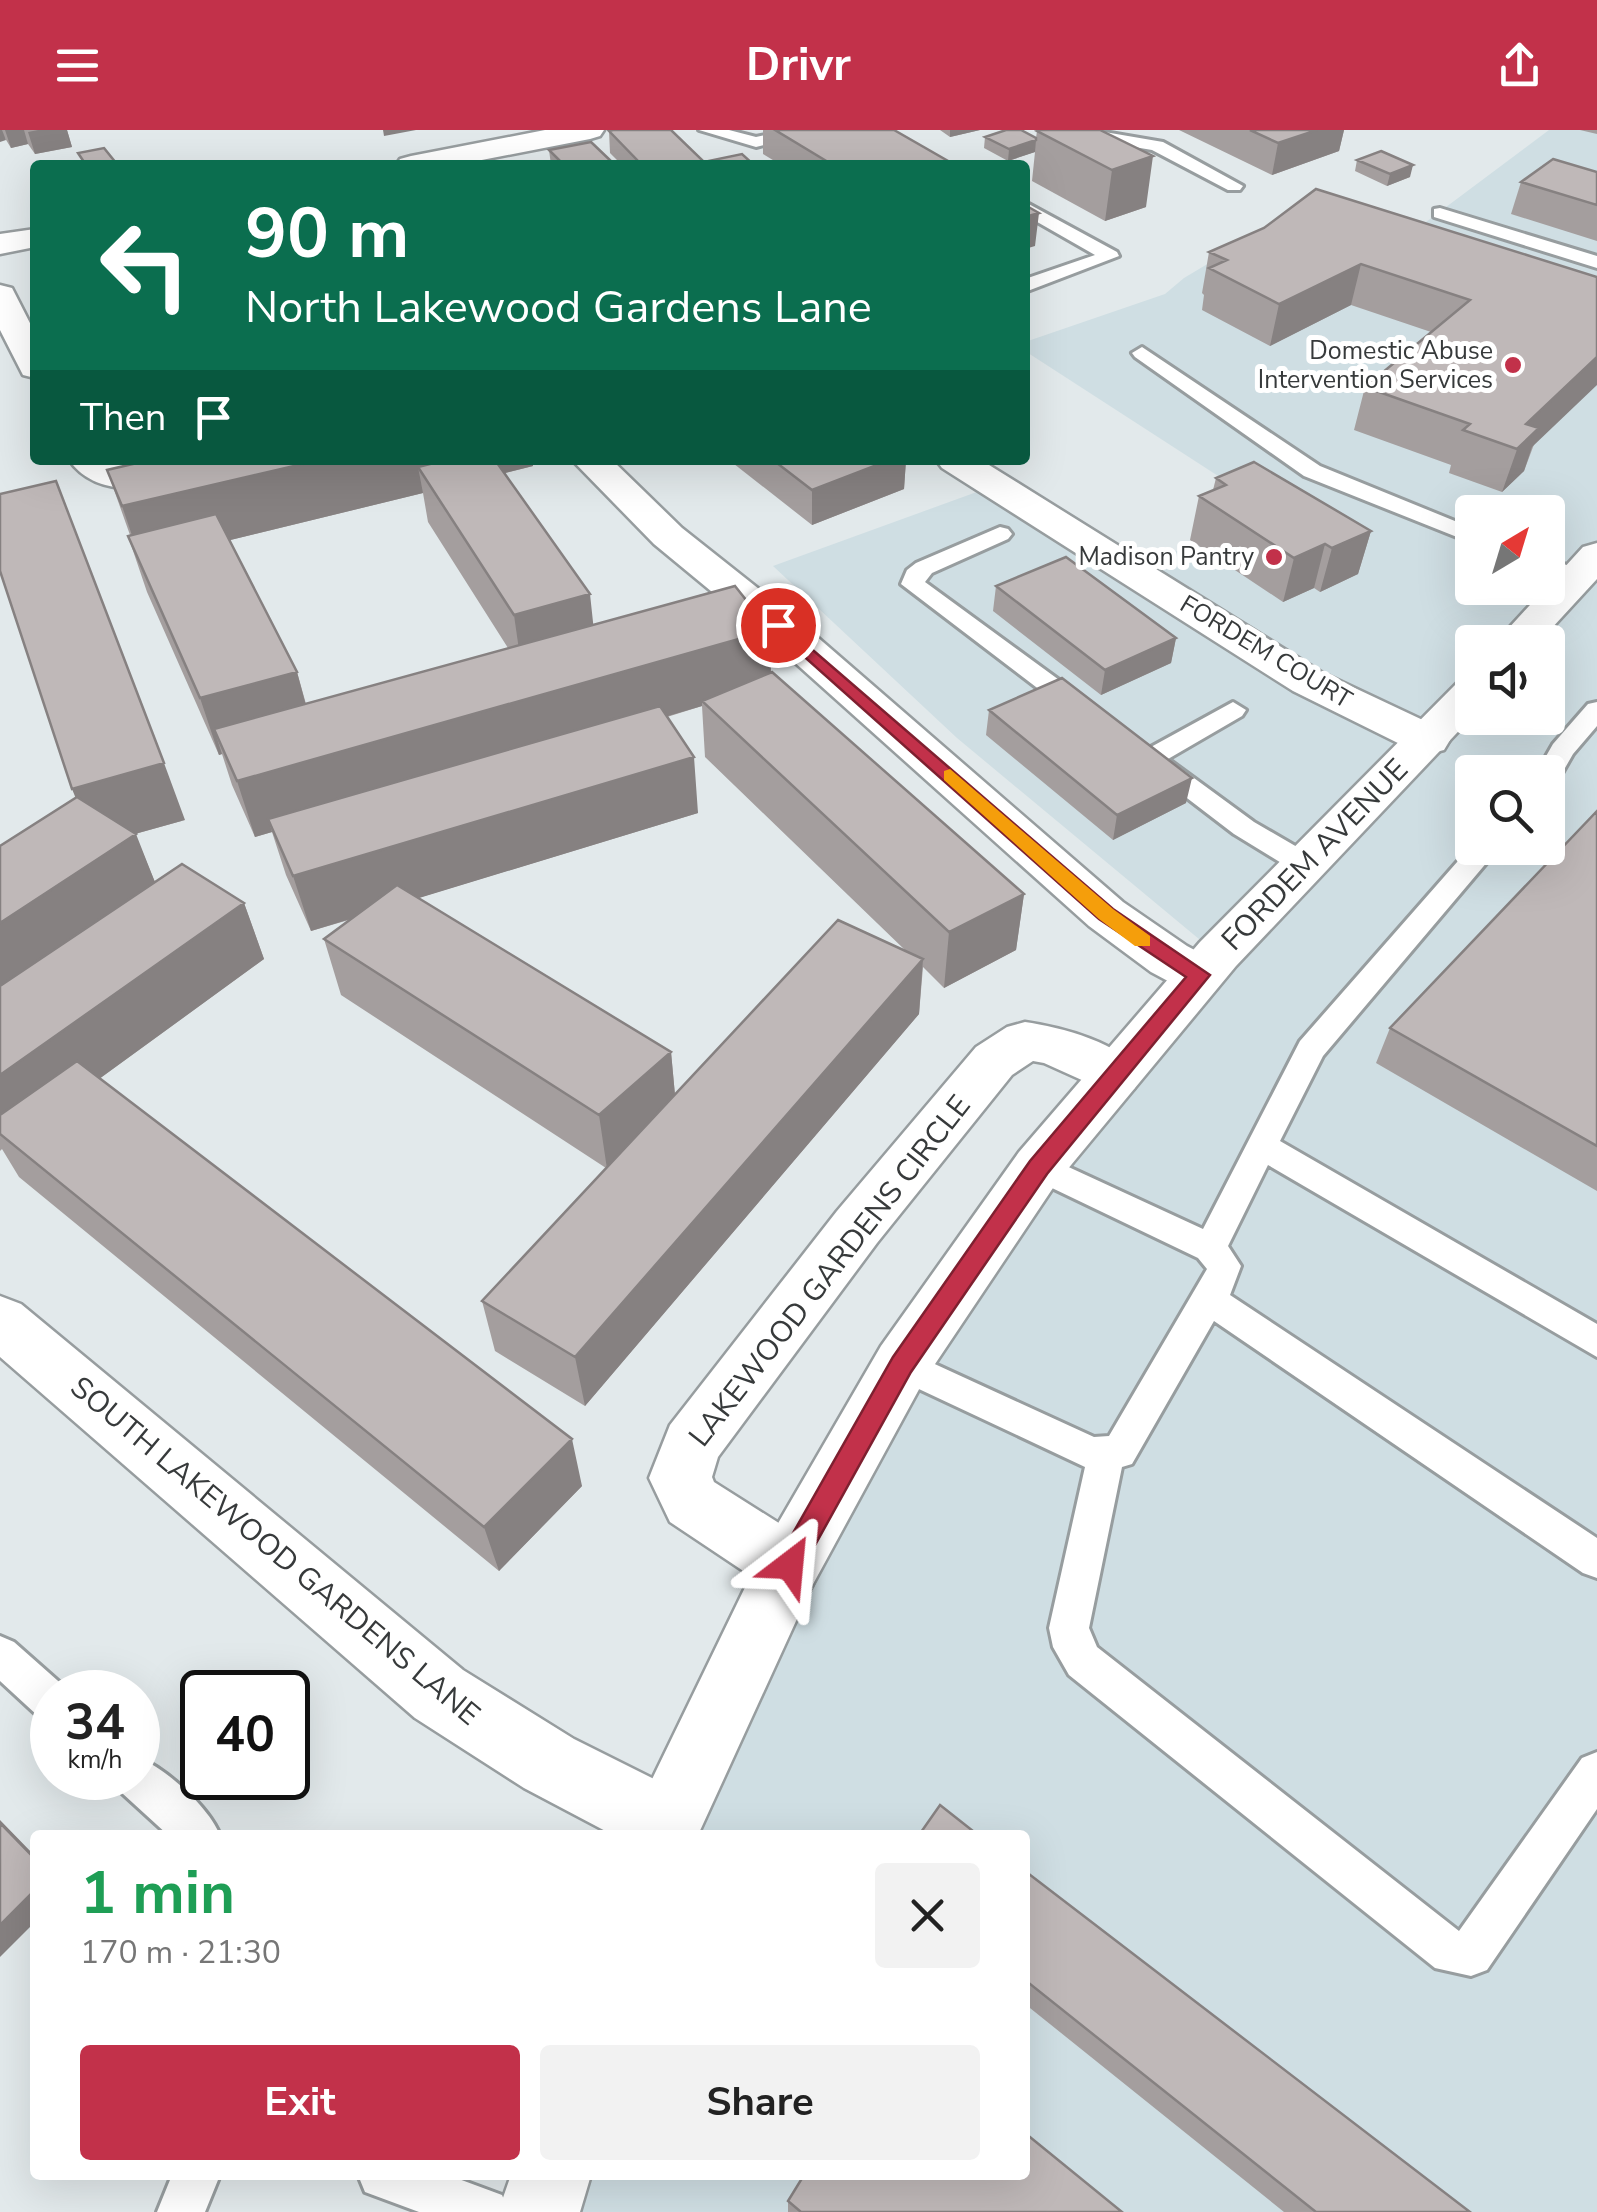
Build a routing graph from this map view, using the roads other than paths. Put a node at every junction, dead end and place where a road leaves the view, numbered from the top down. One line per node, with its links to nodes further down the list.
1 (590, 130): 5 (street)
2 (708, 130): 3 (lane)
3 (812, 130)
4 (1063, 130): 6 (lane)
5 (437, 160)
6 (1234, 186)
7 (1030, 210): 12 (lane)
8 (1440, 213): 11 (lane)
9 (30, 239): 10 (street)
10 (0, 244)
11 (1597, 262)
12 (1030, 284)
13 (0, 296): 15 (street)
14 (1142, 354): 20 (lane)
15 (30, 358)
16 (93, 465): 17 (street)
17 (200, 465)
18 (596, 465): 32 (street)
19 (964, 465): 28 (street, FORDEM COURT)
20 (1455, 529)
21 (1000, 534): 27 (lane)
22 (1574, 566): 23 (street)
23 (1530, 625)
24 (1232, 710): 30 (lane)
25 (1597, 710): 29 (lane)
26 (1455, 711): 28 (street, FORDEM AVENUE)
27 (1104, 726)
28 (1428, 740): 30 (street, FORDEM AVENUE)
29 (1559, 755)
30 (1306, 864): 32 (street, FORDEM AVENUE)
31 (1470, 865): 34 (lane)
32 (1199, 975): 33 (street, FORDEM AVENUE)
33 (1114, 1075): 35 (street, FORDEM AVENUE); 43 (street, LAKEWOOD GARDENS CIRCLE)
34 (1262, 1146): 36 (lane); 39 (lane)
35 (1038, 1168): 36 (lane); 40 (street, FORDEM AVENUE)
36 (1210, 1248): 37 (lane)
37 (1209, 1299): 41 (lane); 42 (lane)
38 (0, 1321): 48 (street, SOUTH LAKEWOOD GARDENS LANE)
39 (1597, 1342)
40 (902, 1364): 41 (lane); 43 (street, FORDEM AVENUE)
41 (1106, 1456): 46 (lane)
42 (1597, 1560)
43 (790, 1565): 48 (street, FORDEM AVENUE)
44 (0, 1655): 45 (lane)
45 (30, 1682)
46 (1597, 1773)
47 (160, 1799): 49 (lane)
48 (663, 1828)
49 (194, 1830)
50 (194, 2180): 53 (lane)
51 (396, 2180): 54 (lane)
52 (549, 2180): 55 (street)
53 (181, 2212)
54 (485, 2212)
55 (539, 2212)

